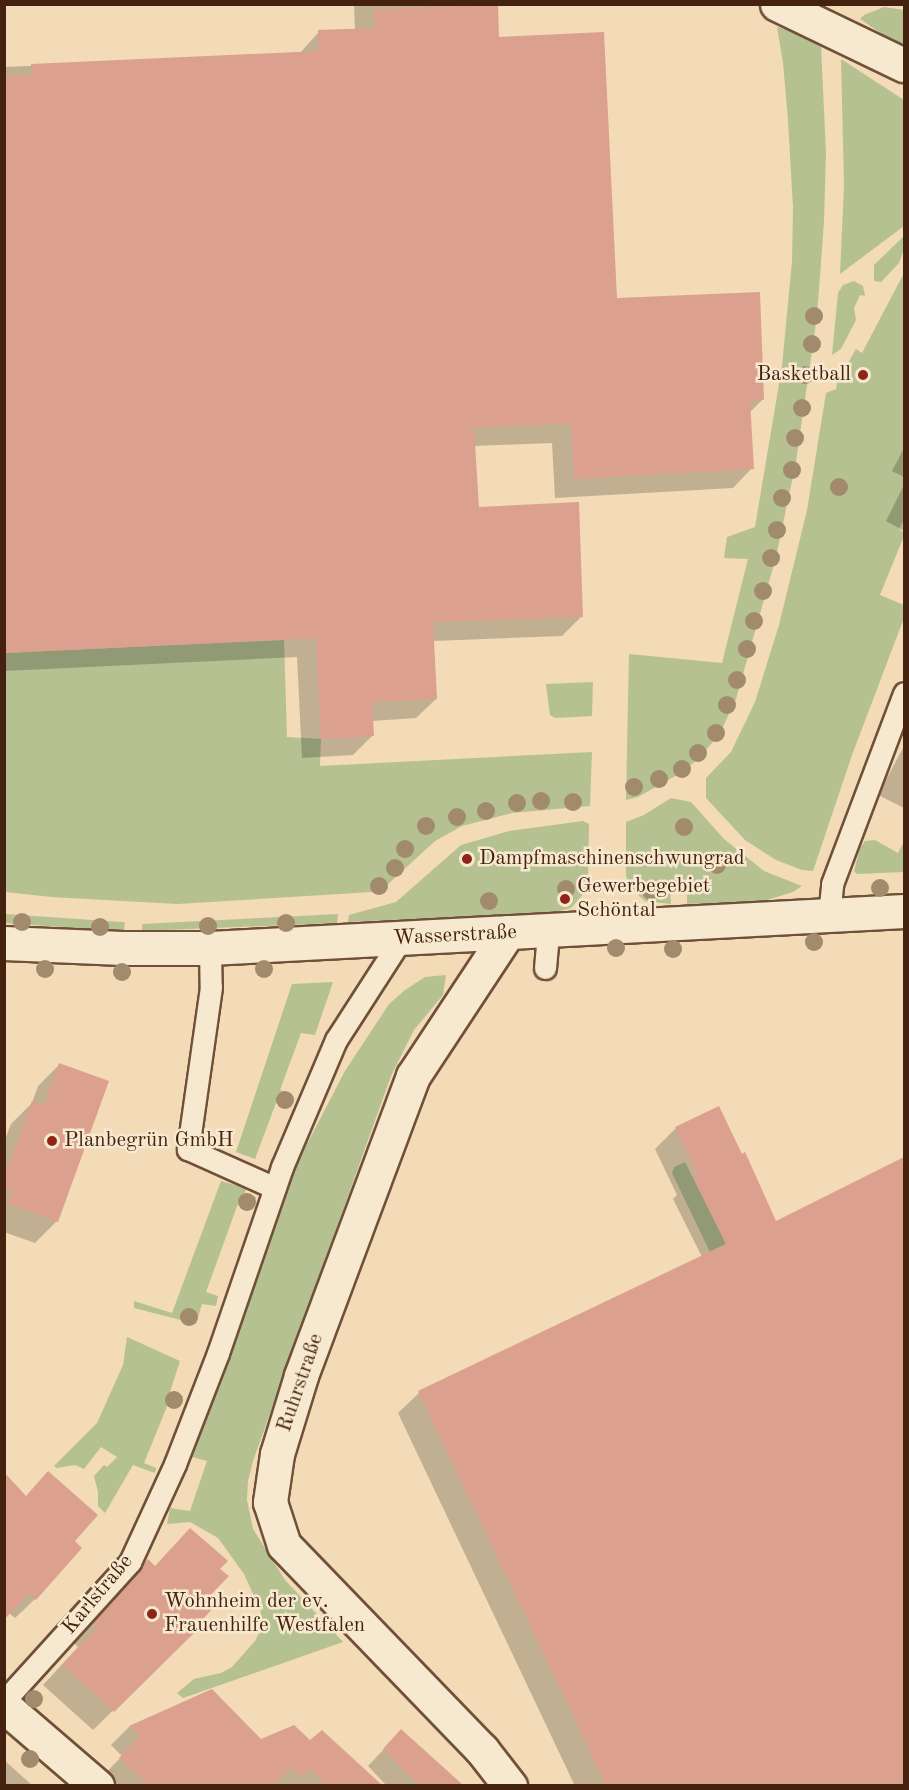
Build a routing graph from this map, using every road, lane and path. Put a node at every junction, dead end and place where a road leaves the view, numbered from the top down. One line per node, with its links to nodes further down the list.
1 (777, 4): 2 (street)
2 (904, 65)
3 (904, 693): 5 (lane)
4 (904, 911): 5 (street, Wasserstraße)
5 (829, 915): 6 (street, Wasserstraße)
6 (548, 930): 7 (street, Wasserstraße); 11 (lane)
7 (508, 932): 8 (street, Wasserstraße); 15 (street, Ruhrstraße)
8 (401, 939): 10 (street, Wasserstraße); 12 (lane, Karlstraße)
9 (4, 943): 10 (street, Wasserstraße)
10 (210, 948): 12 (lane)
11 (545, 968)
12 (275, 1188): 13 (lane, Karlstraße)
13 (4, 1704): 14 (street)
14 (97, 1785)
15 (510, 1785)

